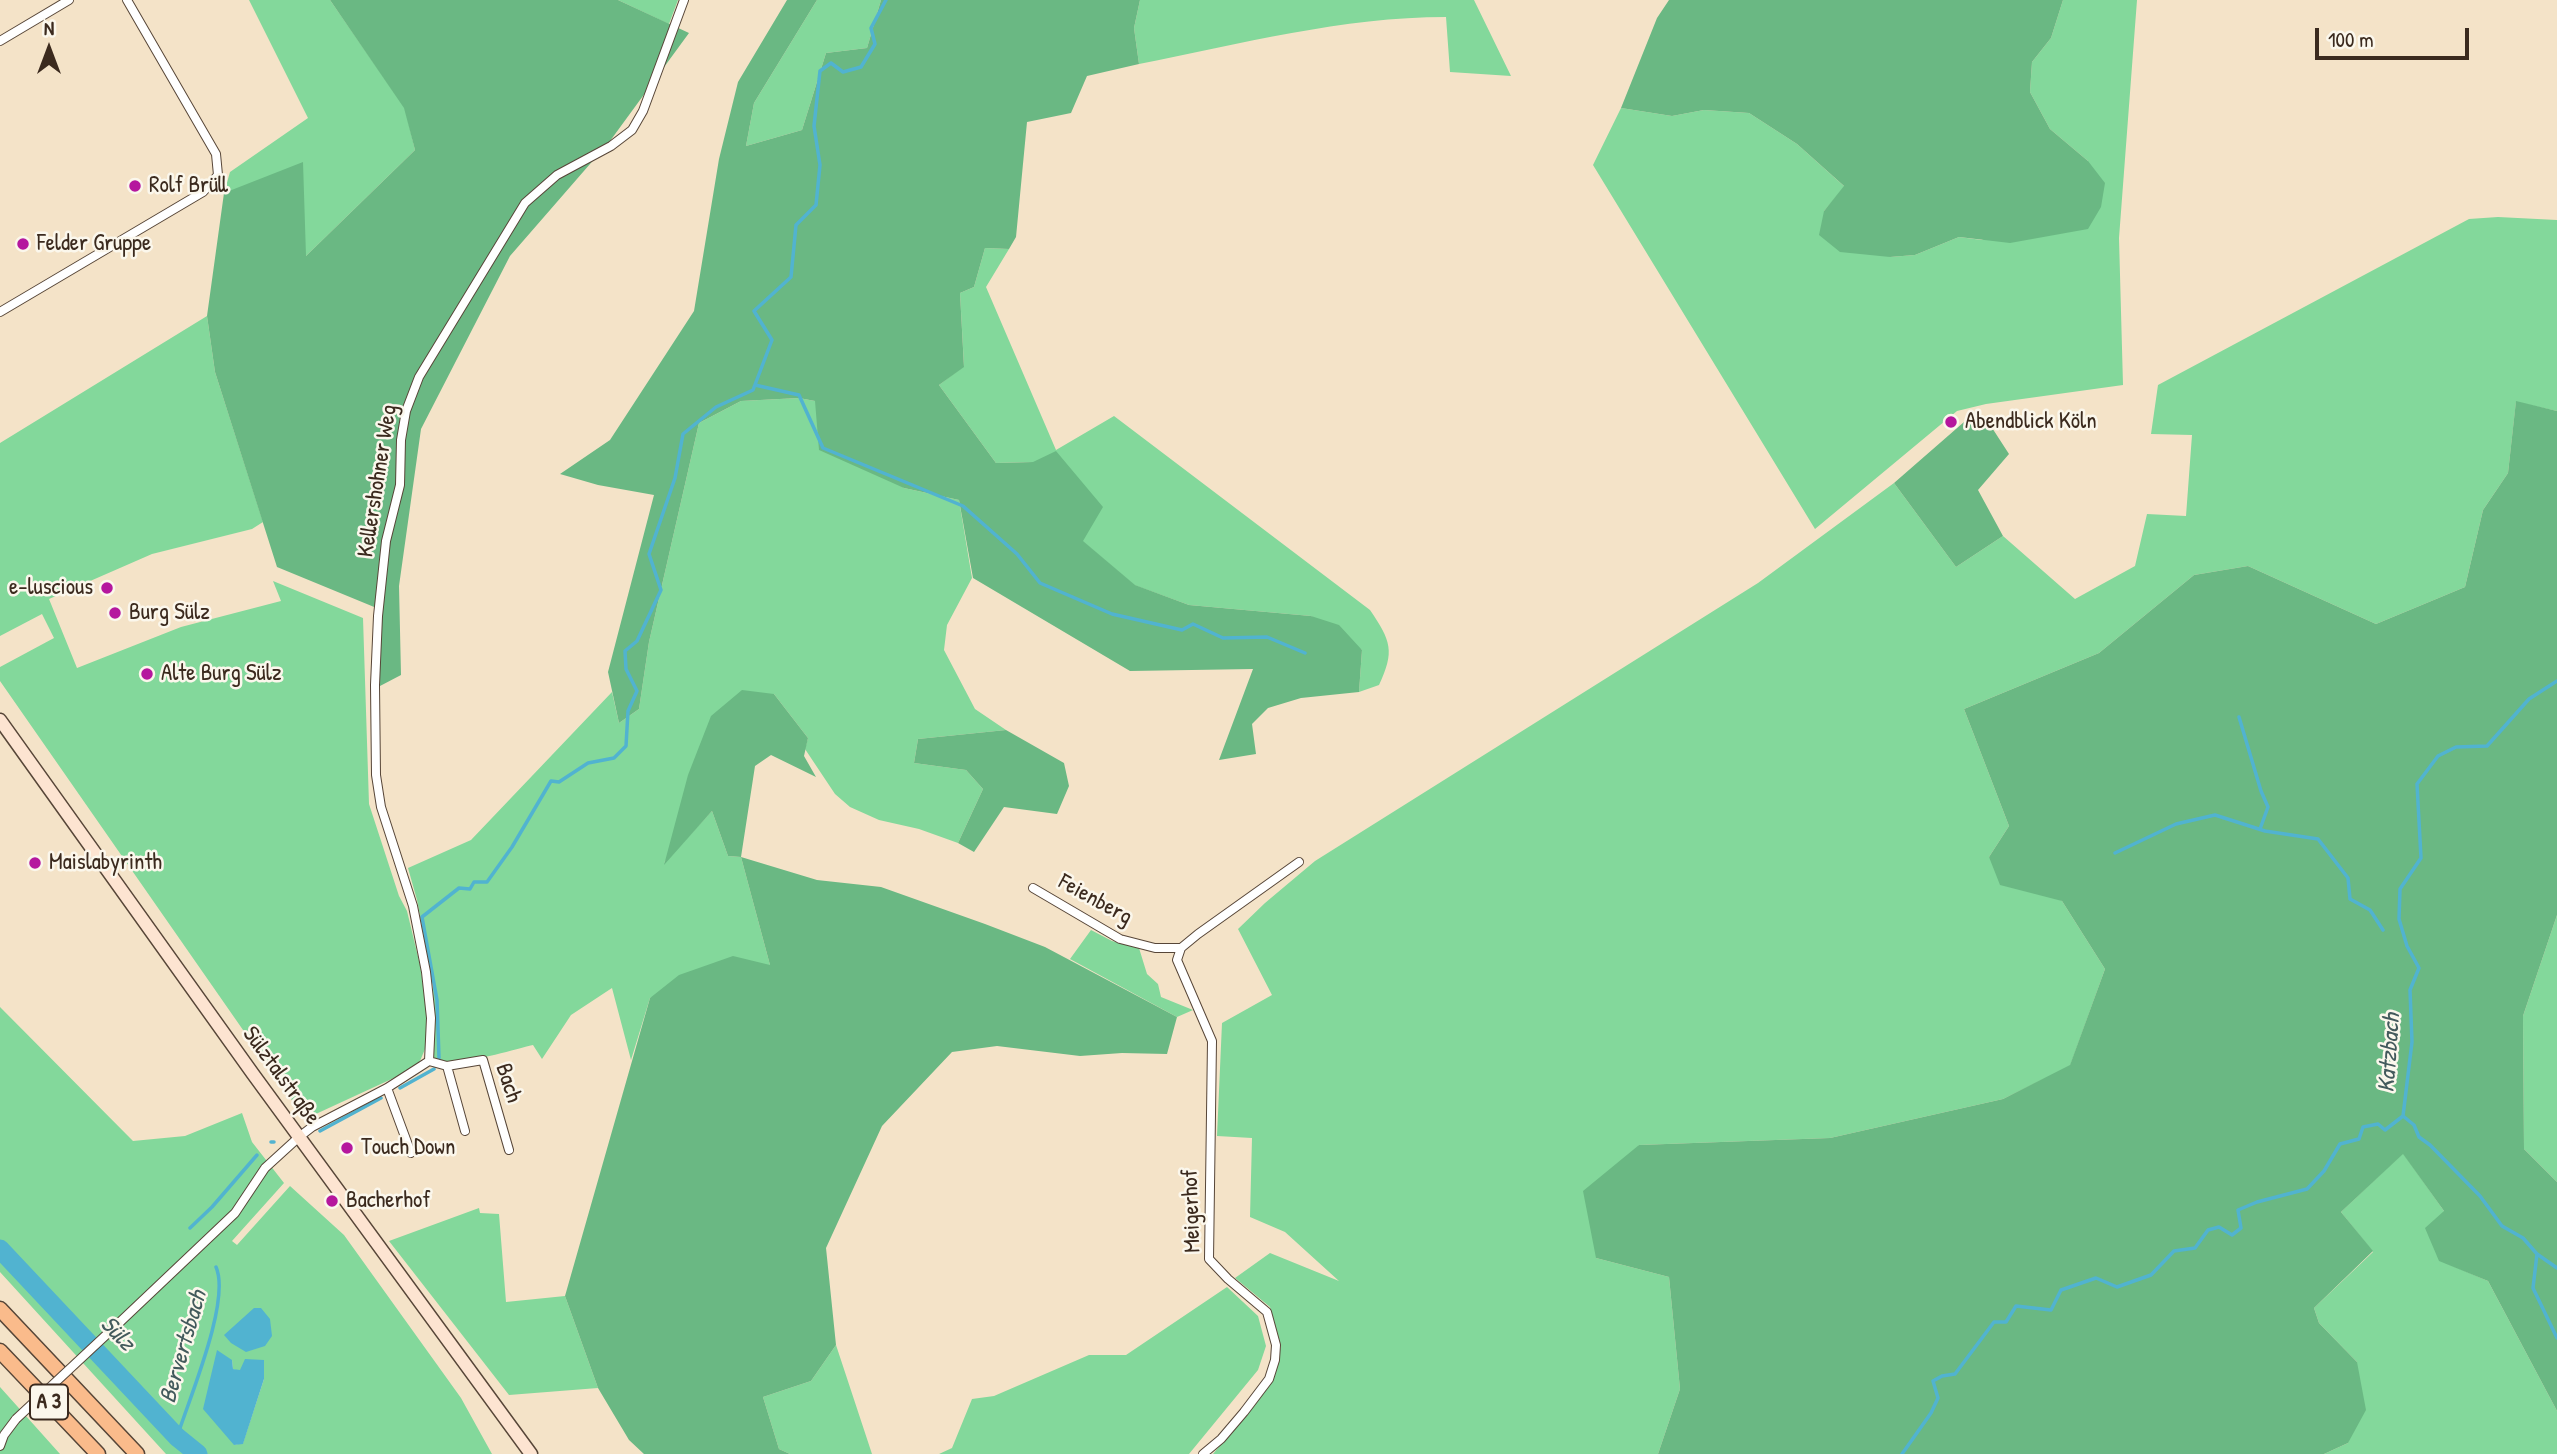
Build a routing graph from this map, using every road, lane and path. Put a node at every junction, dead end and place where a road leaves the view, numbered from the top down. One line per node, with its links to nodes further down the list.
1 (69, 0): 4 (street)
2 (127, 0): 5 (street)
3 (684, 0): 10 (street, Kellershohner Weg)
4 (0, 41)
5 (0, 312)
6 (0, 720): 14 (main road, Sülztalstraße)
7 (1299, 862): 9 (street)
8 (1033, 888): 9 (street, Feienberg)
9 (1181, 948): 23 (street, Meigerhof)
10 (429, 1061): 11 (street, Bach); 12 (street)
11 (447, 1066): 13 (street); 15 (street, Bach)
12 (387, 1088): 14 (street); 16 (street)
13 (465, 1131)
14 (299, 1137): 19 (street, bridge); 22 (main road, Sülztalstraße)
15 (509, 1150)
16 (411, 1153)
17 (0, 1309): 21 (highway, A 3)
18 (0, 1351): 20 (highway, A 3)
19 (0, 1446)
20 (98, 1454)
21 (136, 1454)
22 (531, 1454)
23 (1203, 1454)

